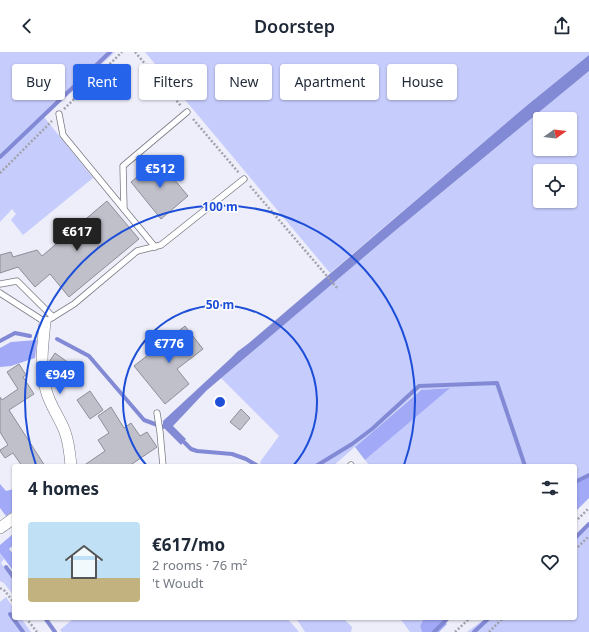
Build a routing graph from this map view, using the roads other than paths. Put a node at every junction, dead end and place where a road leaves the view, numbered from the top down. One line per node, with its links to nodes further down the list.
1 (187, 112): 4 (lane)
2 (59, 114): 4 (lane)
3 (244, 179): 5 (lane)
4 (124, 209): 5 (lane)
5 (155, 247): 8 (lane)
6 (0, 284): 8 (lane)
7 (0, 293): 8 (lane)
8 (49, 319): 10 (street)
9 (157, 412): 11 (lane)
10 (71, 464)
11 (163, 464)
12 (12, 519): 13 (street)
13 (1, 525)

